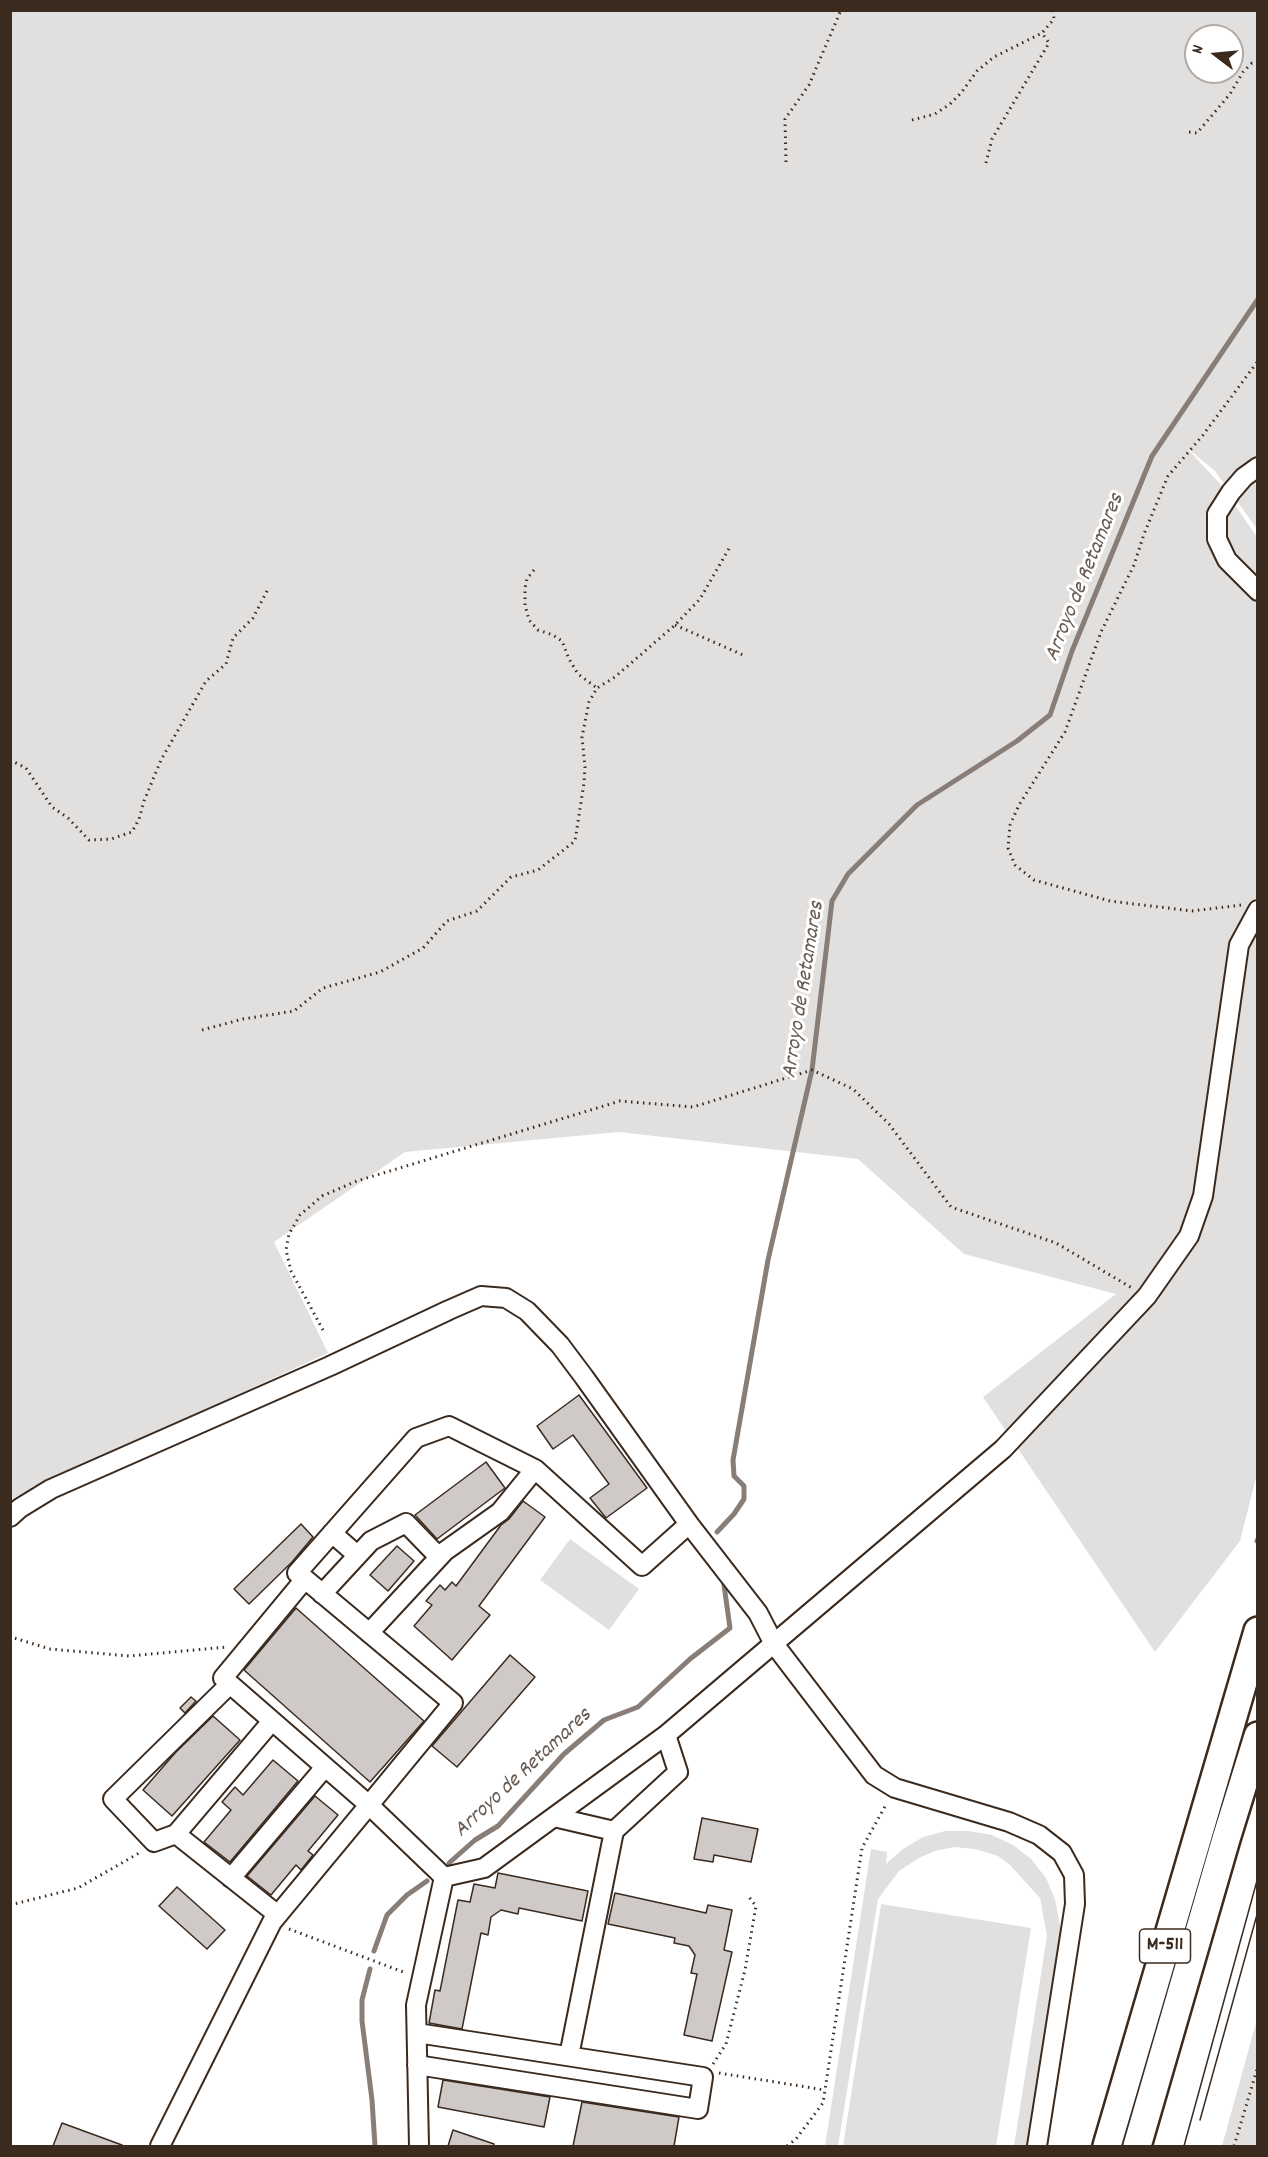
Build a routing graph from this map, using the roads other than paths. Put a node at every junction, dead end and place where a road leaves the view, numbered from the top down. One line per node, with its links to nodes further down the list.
1 (1257, 467): 2 (lane)
2 (1257, 591)
3 (1252, 907): 14 (lane)
4 (535, 1469): 6 (lane); 7 (lane); 9 (lane)
5 (10, 1517): 6 (lane)
6 (688, 1524): 14 (lane)
7 (332, 1533): 8 (lane); 10 (lane)
8 (357, 1555): 9 (lane); 11 (lane)
9 (439, 1557): 13 (lane)
10 (305, 1580): 11 (lane); 15 (lane)
11 (322, 1594): 13 (lane)
12 (1257, 1631): 33 (highway, M-511)
13 (369, 1633): 20 (lane)
14 (774, 1644): 17 (lane); 32 (lane)
15 (230, 1684): 16 (lane); 23 (lane)
16 (272, 1721): 19 (lane); 23 (lane)
17 (666, 1735): 21 (lane); 22 (lane)
18 (1257, 1736): 34 (highway, M-511)
19 (325, 1767): 20 (lane); 25 (lane)
20 (369, 1805): 24 (lane); 26 (lane)
21 (554, 1817): 22 (lane); 24 (lane)
22 (614, 1831): 28 (lane)
23 (176, 1834): 25 (lane)
24 (444, 1877): 27 (lane)
25 (231, 1878): 26 (lane)
26 (275, 1919): 30 (lane)
27 (417, 2032): 28 (lane); 29 (lane)
28 (570, 2056): 29 (lane)
29 (417, 2065): 31 (lane)
30 (160, 2146)
31 (419, 2146)
32 (1037, 2146)
33 (1107, 2146)
34 (1137, 2146)

